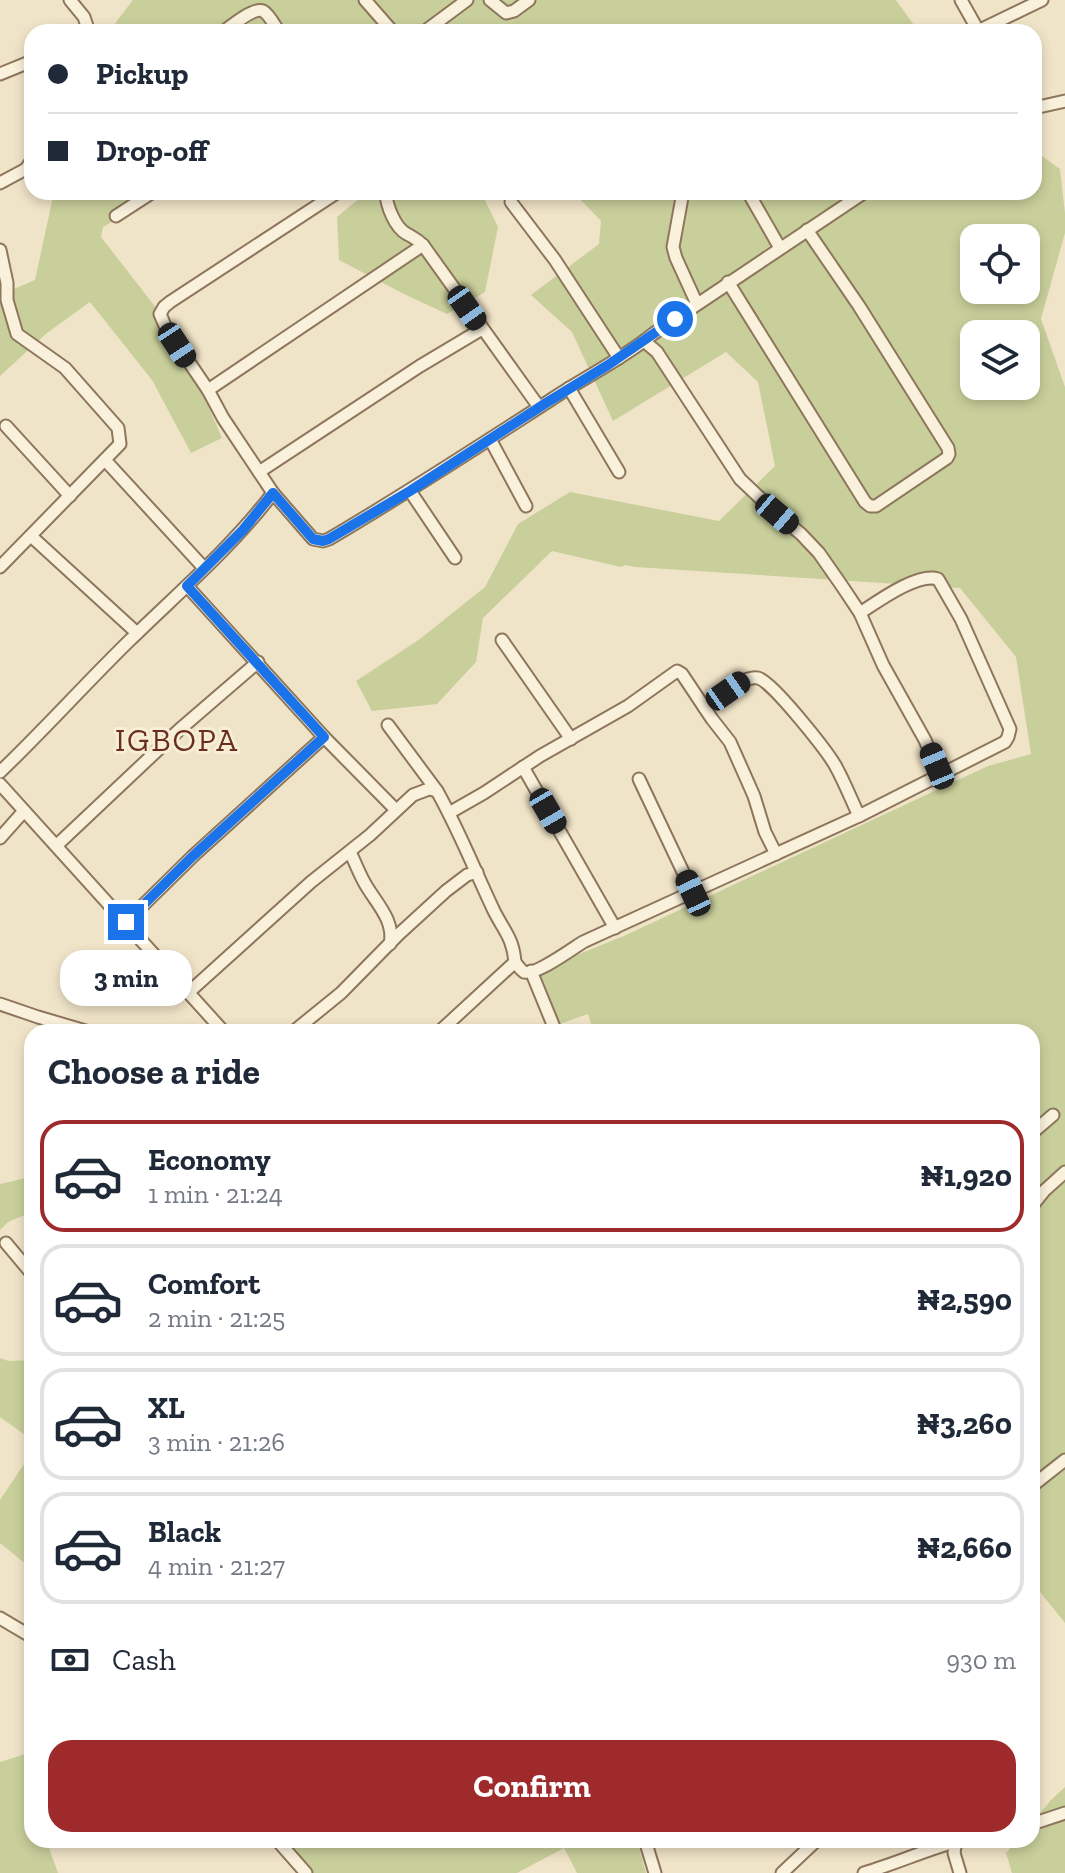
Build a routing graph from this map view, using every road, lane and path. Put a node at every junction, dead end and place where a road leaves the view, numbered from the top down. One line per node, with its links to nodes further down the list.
1 (70, 0): 8 (street)
2 (365, 0): 11 (street)
3 (467, 0): 12 (street)
4 (490, 0): 5 (street)
5 (529, 0)
6 (961, 0): 13 (street)
7 (1042, 0): 14 (street)
8 (86, 24)
9 (235, 24): 10 (street)
10 (273, 24)
11 (386, 24)
12 (435, 24)
13 (974, 24)
14 (995, 24)
15 (24, 64): 16 (street)
16 (0, 74)
17 (1065, 101): 18 (street)
18 (1042, 107)
19 (24, 170): 20 (street)
20 (0, 183)
21 (141, 200): 28 (street)
22 (326, 200): 39 (street)
23 (387, 200): 30 (street)
24 (682, 200): 34 (street)
25 (753, 200): 31 (street)
26 (853, 200): 29 (street)
27 (511, 202): 37 (street)
28 (116, 216)
29 (807, 230): 31 (street); 33 (street)
30 (423, 245): 35 (street); 39 (street)
31 (780, 248): 33 (street)
32 (0, 250): 43 (street)
33 (728, 282): 34 (street)
34 (697, 304): 36 (street)
35 (482, 329): 40 (street); 44 (street)
36 (644, 341): 37 (street); 55 (street)
37 (619, 358): 38 (street)
38 (569, 388): 40 (street); 45 (street)
39 (208, 390): 44 (street)
40 (539, 407): 42 (street)
41 (6, 426): 48 (street)
42 (490, 439): 46 (street); 49 (street)
43 (105, 460): 48 (street); 53 (street)
44 (259, 472): 47 (street)
45 (619, 472)
46 (410, 491): 47 (street); 51 (street)
47 (273, 493): 53 (street)
48 (70, 496): 50 (street)
49 (526, 506)
50 (31, 536): 52 (street); 56 (street)
51 (455, 558)
52 (0, 567)
53 (204, 568): 54 (street)
54 (187, 586): 56 (street); 58 (street)
55 (860, 613): 65 (street); 65 (street)
56 (137, 633): 64 (street)
57 (502, 640): 62 (street)
58 (258, 662): 61 (street); 74 (street)
59 (704, 707): 62 (street); 72 (street); 76 (street)
60 (388, 725): 68 (street)
61 (324, 737): 69 (street); 79 (street)
62 (571, 739): 63 (street)
63 (523, 767): 71 (street); 80 (street)
64 (0, 772)
65 (940, 775): 72 (street)
66 (639, 779): 78 (street)
67 (0, 784): 70 (street)
68 (437, 791): 69 (street); 71 (street)
69 (396, 810): 75 (street)
70 (24, 811): 73 (street); 74 (street)
71 (449, 813): 77 (street)
72 (859, 816): 76 (street)
73 (0, 838)
74 (57, 845): 79 (street)
75 (350, 852): 81 (street); 84 (street)
76 (776, 854): 78 (street)
77 (477, 872): 81 (street); 82 (street)
78 (693, 893): 80 (street)
79 (126, 922): 84 (street)
80 (615, 928): 83 (street)
81 (390, 944): 88 (street)
82 (515, 962): 83 (street); 89 (street)
83 (531, 971): 90 (street)
84 (188, 993): 87 (street)
85 (0, 1004): 86 (street)
86 (62, 1024)
87 (212, 1024)
88 (303, 1024)
89 (448, 1024)
90 (553, 1024)
91 (1053, 1115): 92 (street)
92 (1040, 1126)
93 (1065, 1172): 94 (street)
94 (1040, 1196)
95 (6, 1243): 96 (street)
96 (24, 1264)
97 (1065, 1460): 98 (street)
98 (1040, 1480)
99 (0, 1618): 100 (street)
100 (24, 1632)
101 (1065, 1813): 102 (street)
102 (1040, 1821)
103 (284, 1848): 108 (street)
104 (647, 1848): 109 (street)
105 (809, 1848): 110 (street)
106 (938, 1848): 111 (street)
107 (955, 1848): 112 (street)
108 (306, 1873)
109 (655, 1873)
110 (782, 1873)
111 (864, 1873)
112 (960, 1873)

